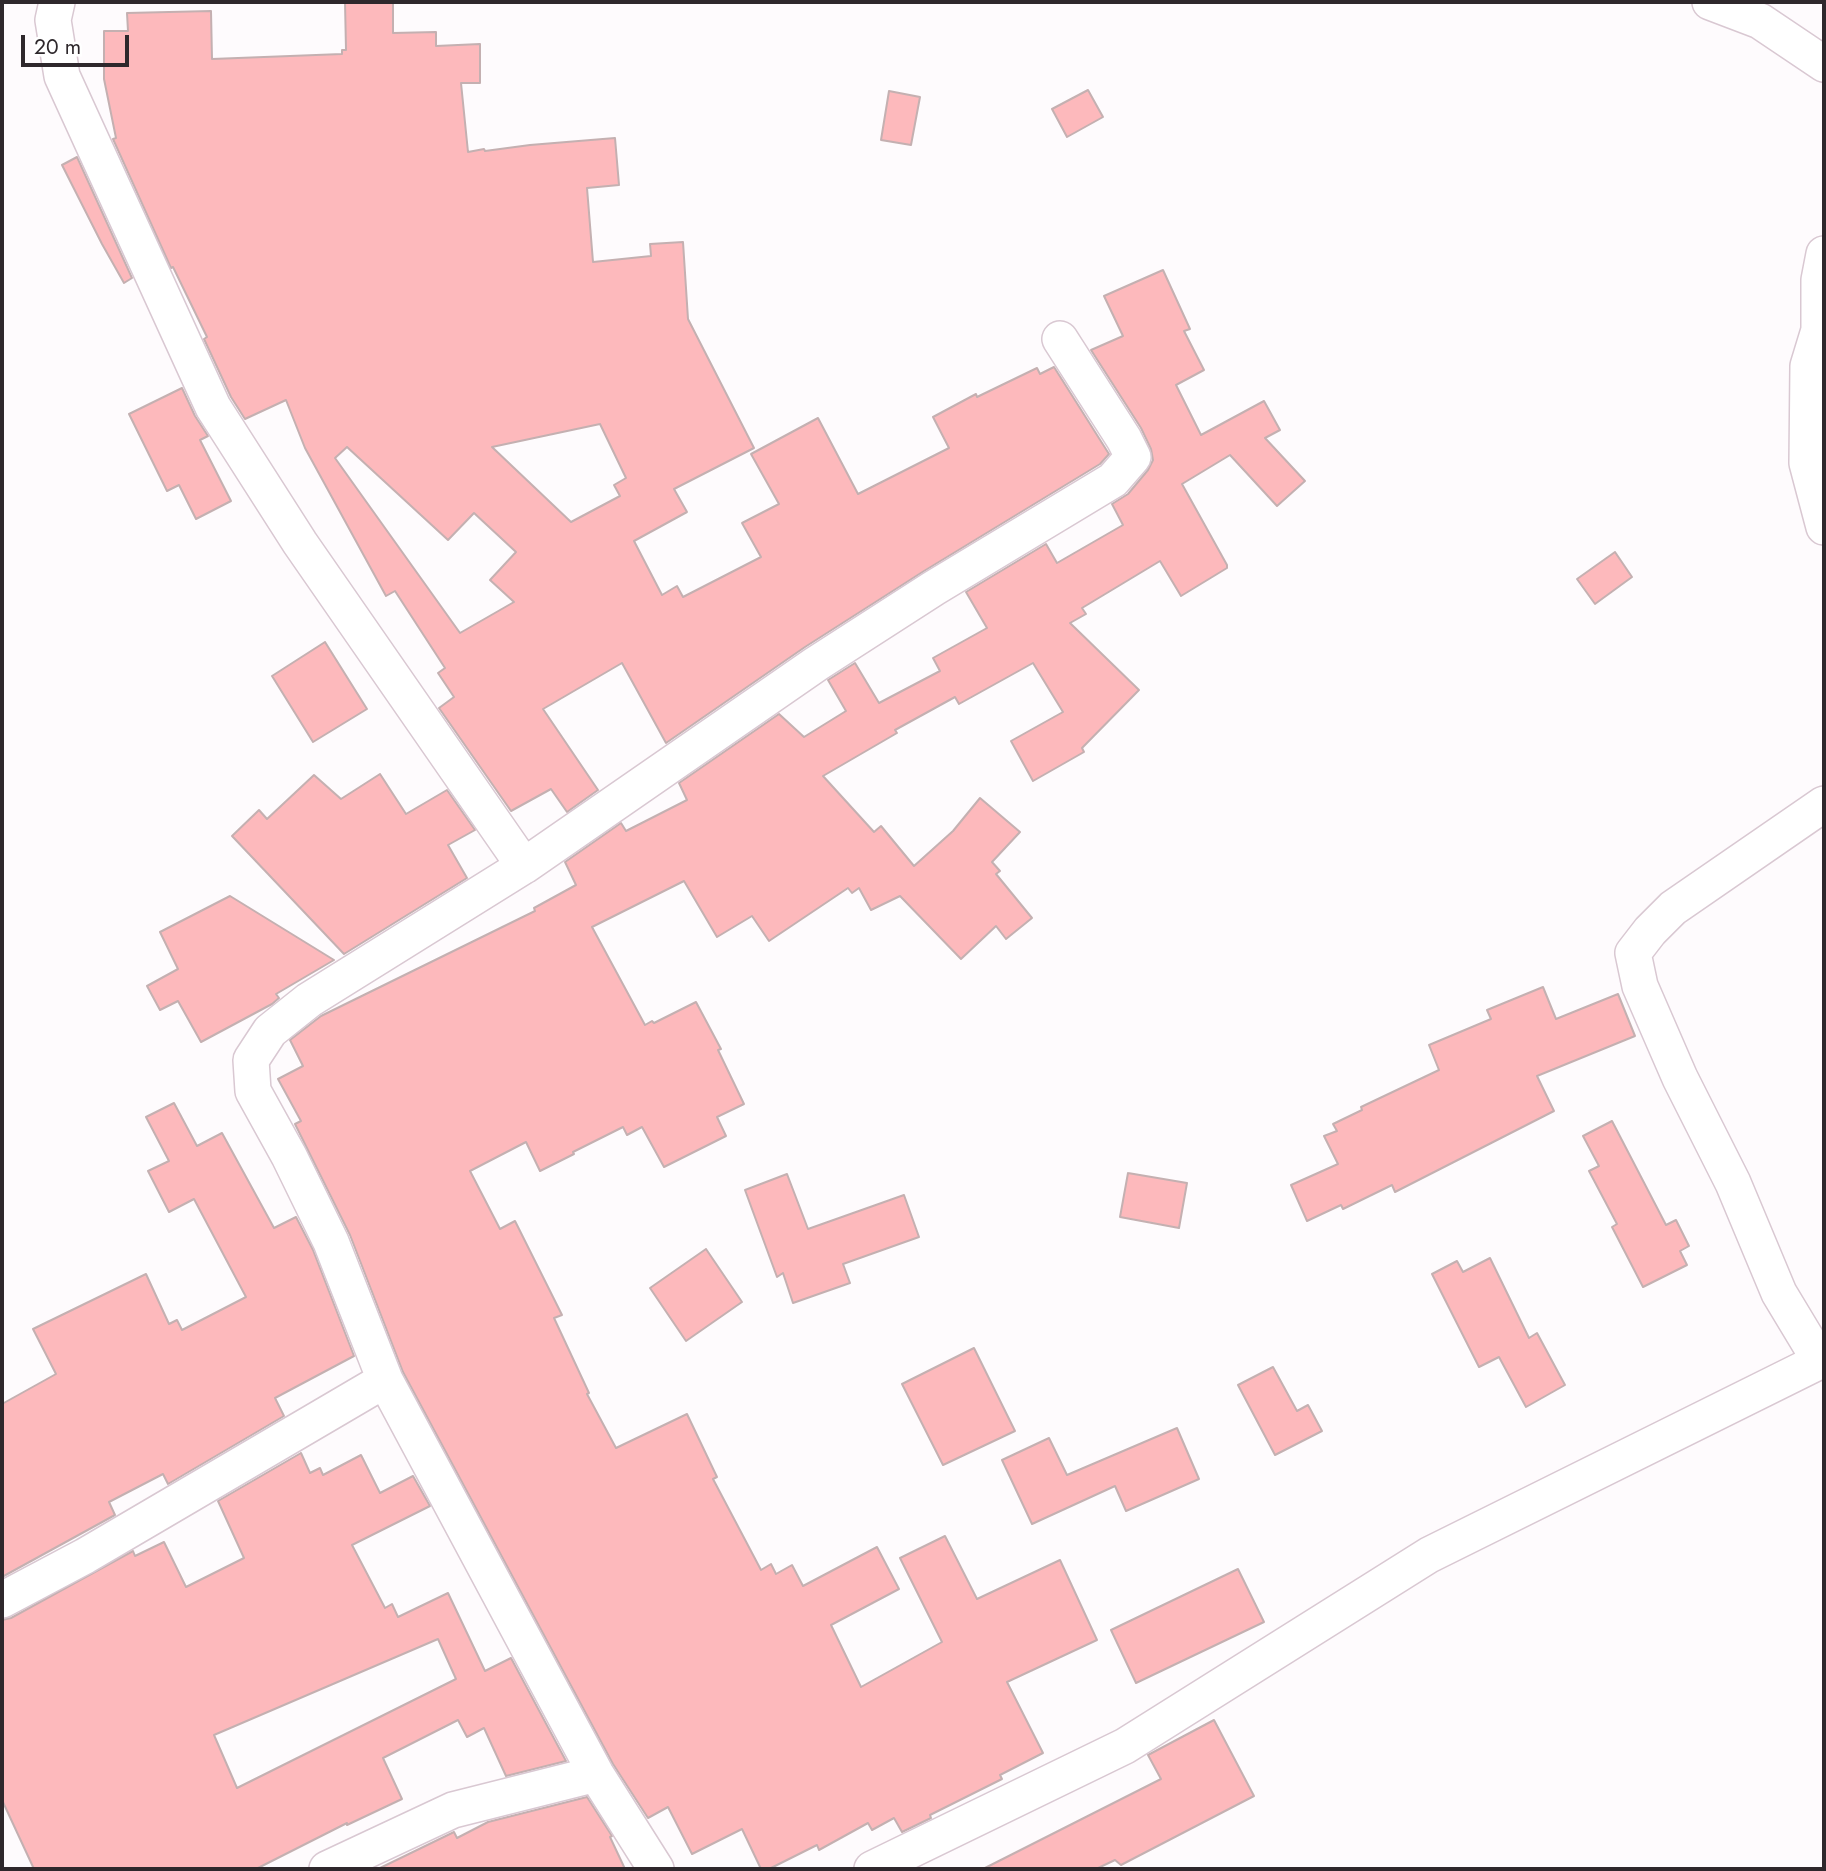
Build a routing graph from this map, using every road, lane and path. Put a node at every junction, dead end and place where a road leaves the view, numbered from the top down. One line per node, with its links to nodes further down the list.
1 (57, 2): 8 (street)
2 (1710, 2): 3 (street)
3 (1824, 64)
4 (1824, 254): 6 (street)
5 (1060, 339): 8 (street)
6 (1824, 527)
7 (1824, 804): 9 (street)
8 (524, 866): 10 (street)
9 (1822, 1360): 15 (street)
10 (386, 1380): 11 (street); 12 (street)
11 (2, 1600)
12 (596, 1773): 13 (street); 14 (street)
13 (327, 1869)
14 (656, 1869)
15 (872, 1869)

